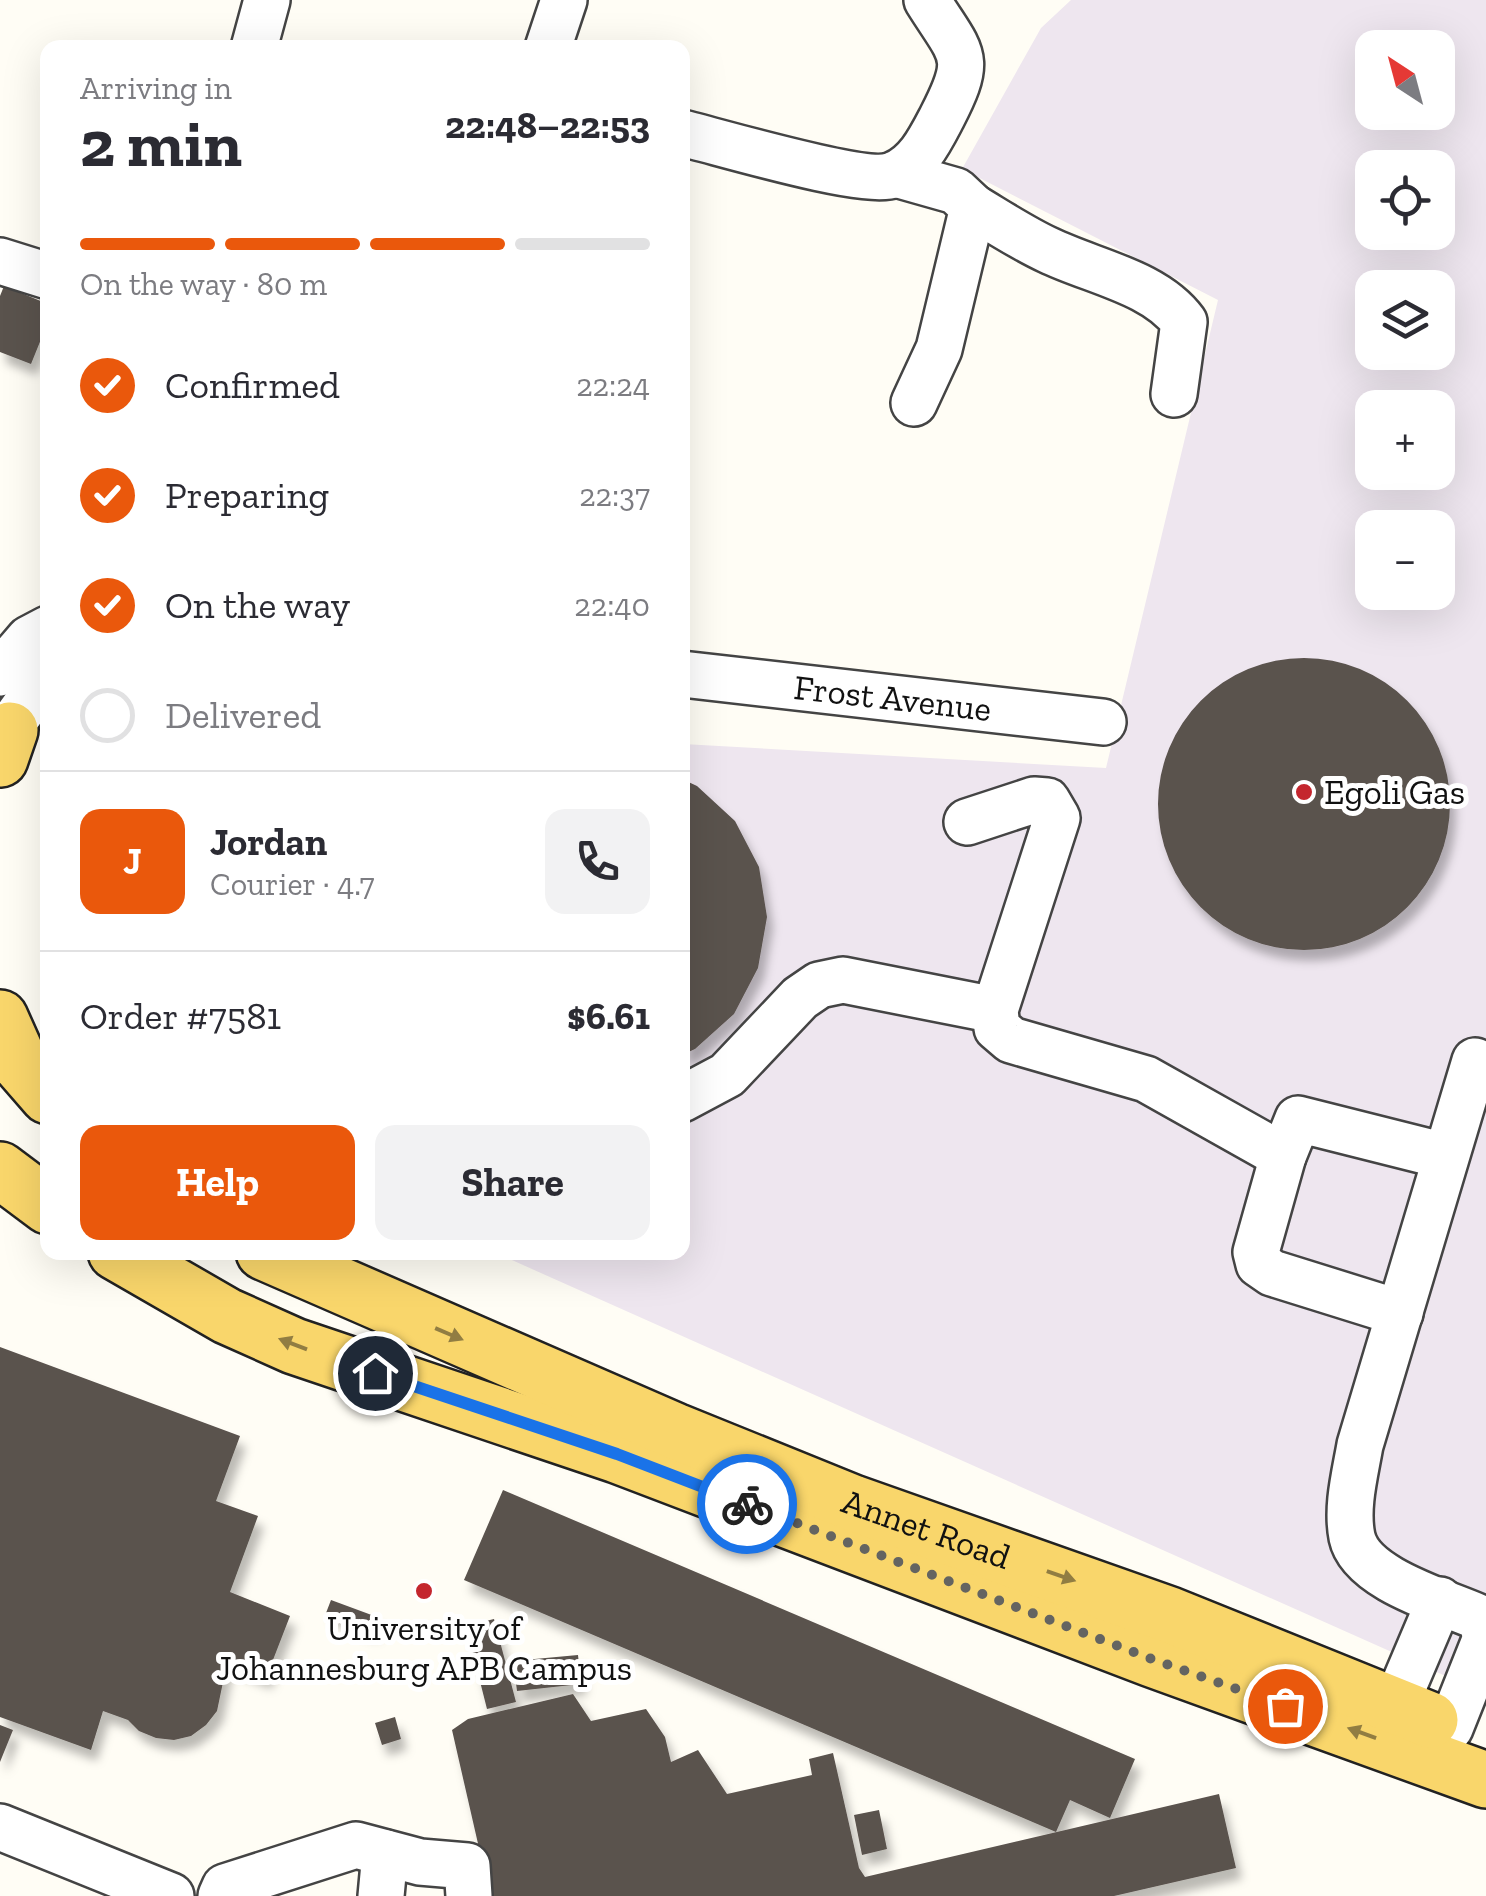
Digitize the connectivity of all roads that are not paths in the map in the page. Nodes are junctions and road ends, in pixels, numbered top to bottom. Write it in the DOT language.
graph roads {
  1 [pos="268,0"];
  2 [pos="564,0"];
  3 [pos="927,0"];
  4 [pos="256,40"];
  5 [pos="551,40"];
  6 [pos="690,134"];
  7 [pos="896,174"];
  8 [pos="973,208"];
  9 [pos="0,261"];
  10 [pos="40,274"];
  11 [pos="1174,394"];
  12 [pos="914,403"];
  13 [pos="34,643"];
  14 [pos="0,674"];
  15 [pos="690,675"];
  16 [pos="1103,722"];
  17 [pos="3,744"];
  18 [pos="967,822"];
  19 [pos="995,1010"];
  20 [pos="0,1018"];
  21 [pos="1475,1061"];
  22 [pos="0,1078"];
  23 [pos="40,1087"];
  24 [pos="690,1094"];
  25 [pos="40,1110"];
  26 [pos="1283,1156"];
  27 [pos="1445,1156"];
  28 [pos="0,1170"];
  29 [pos="40,1200"];
  30 [pos="130,1260"];
  31 [pos="282,1260"];
  32 [pos="1400,1314"];
  33 [pos="1440,1600"];
  34 [pos="1161,1637"];
  35 [pos="1435,1730"];
  36 [pos="1486,1780"];
  37 [pos="0,1827"];
  38 [pos="383,1874"];
  39 [pos="294,1882"];
  40 [pos="170,1896"];
  41 [pos="221,1896"];
  42 [pos="469,1896"];
  1 -- 4 [label="street"];
  2 -- 5 [label="street"];
  3 -- 7 [label="street"];
  6 -- 7 [label="street"];
  7 -- 8 [label="street"];
  8 -- 11 [label="street"];
  8 -- 12 [label="street"];
  9 -- 10 [label="street"];
  13 -- 14 [label="street"];
  13 -- 17 [label="street"];
  15 -- 16 [label="street, Frost Avenue"];
  18 -- 19 [label="street"];
  19 -- 24 [label="street"];
  19 -- 26 [label="street"];
  20 -- 23 [label="main road"];
  21 -- 27 [label="street"];
  22 -- 25 [label="main road"];
  26 -- 27 [label="street"];
  26 -- 32 [label="street"];
  27 -- 32 [label="street"];
  28 -- 29 [label="main road"];
  34 -- 30 [label="main road, Annet Road, one-way"];
  31 -- 34 [label="main road, Annet Road, one-way"];
  32 -- 33 [label="street"];
  33 -- 35 [label="street"];
  33 -- 35 [label="street"];
  34 -- 35 [label="main road, Annet Road"];
  35 -- 36 [label="main road, Annet Road"];
  37 -- 40 [label="street"];
  38 -- 39 [label="street"];
  38 -- 42 [label="street"];
  39 -- 41 [label="street"];
}
